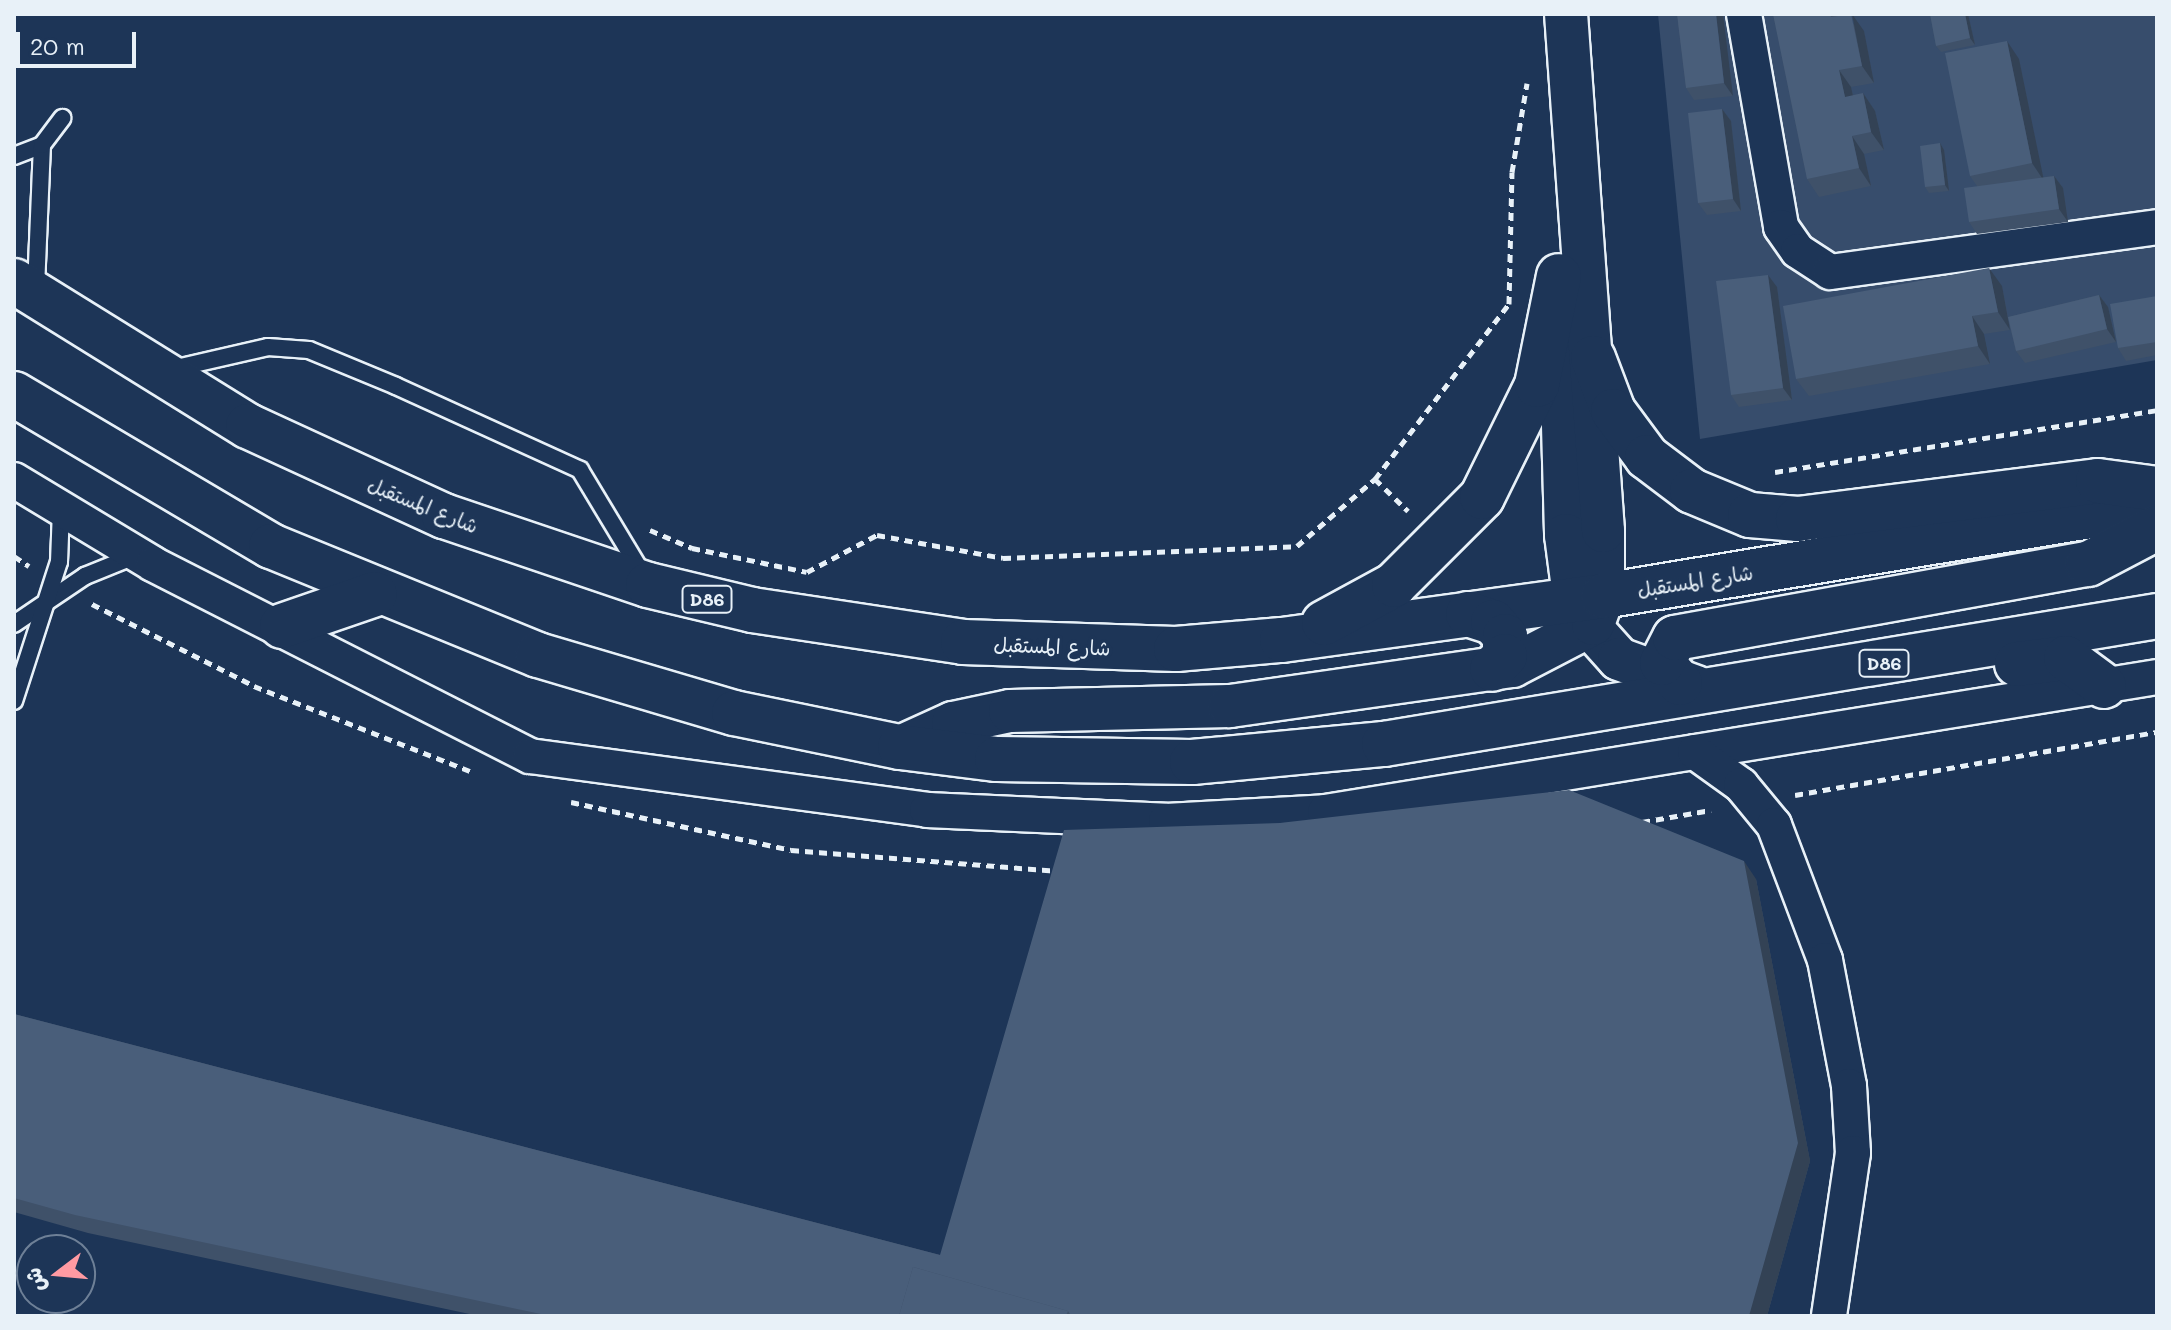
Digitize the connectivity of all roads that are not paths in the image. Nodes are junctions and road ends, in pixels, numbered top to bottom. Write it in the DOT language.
graph roads {
  1 [pos="1566,14"];
  2 [pos="1744,14"];
  3 [pos="62,118"];
  4 [pos="42,145"];
  5 [pos="14,156"];
  6 [pos="1571,161"];
  7 [pos="2157,227"];
  8 [pos="1559,276"];
  9 [pos="26,290"];
  10 [pos="1593,358"];
  11 [pos="154,374"];
  12 [pos="14,394"];
  13 [pos="14,480"];
  14 [pos="2157,489"];
  15 [pos="2157,505"];
  16 [pos="61,510"];
  17 [pos="2157,528"];
  18 [pos="137,555"];
  19 [pos="648,585"];
  20 [pos="375,594"];
  21 [pos="1588,609"];
  22 [pos="38,610"];
  23 [pos="1468,614"];
  24 [pos="2157,616"];
  25 [pos="14,624"];
  26 [pos="282,626"];
  27 [pos="1282,640"];
  28 [pos="1930,655"];
  29 [pos="1492,669"];
  30 [pos="2157,677"];
  31 [pos="2104,686"];
  32 [pos="1699,687"];
  33 [pos="14,701"];
  34 [pos="900,747"];
  35 [pos="1695,752"];
  36 [pos="1829,1316"];
  1 -- 6 [label="street"];
  2 -- 7 [label="street"];
  3 -- 4 [label="lane"];
  4 -- 5 [label="lane"];
  4 -- 9 [label="lane"];
  6 -- 8 [label="street"];
  6 -- 10 [label="street"];
  8 -- 21 [label="street"];
  8 -- 27 [label="main road"];
  9 -- 11 [label="main road, شارع المستقبل / D86"];
  10 -- 14 [label="main road"];
  10 -- 21 [label="street"];
  11 -- 19 [label="main road, شارع المستقبل / D86"];
  11 -- 19 [label="lane"];
  12 -- 20 [label="main road, D86"];
  13 -- 16 [label="street"];
  15 -- 21 [label="main road, شارع المستقبل / D86"];
  16 -- 18 [label="street"];
  16 -- 22 [label="lane"];
  17 -- 32 [label="main road"];
  18 -- 22 [label="lane"];
  18 -- 26 [label="street"];
  19 -- 27 [label="main road, شارع المستقبل / D86"];
  20 -- 26 [label="main road"];
  20 -- 34 [label="main road, D86"];
  21 -- 23 [label="main road, شارع المستقبل / D86"];
  21 -- 29 [label="street"];
  21 -- 32 [label="street"];
  22 -- 25 [label="lane"];
  22 -- 33 [label="lane"];
  23 -- 27 [label="main road, شارع المستقبل / D86"];
  23 -- 29 [label="main road"];
  24 -- 28 [label="main road, D86"];
  26 -- 35 [label="street"];
  28 -- 31 [label="main road"];
  28 -- 32 [label="main road, D86"];
  29 -- 34 [label="street"];
  30 -- 31 [label="street"];
  31 -- 35 [label="street"];
  32 -- 34 [label="main road, D86"];
  35 -- 36 [label="street"];
}
